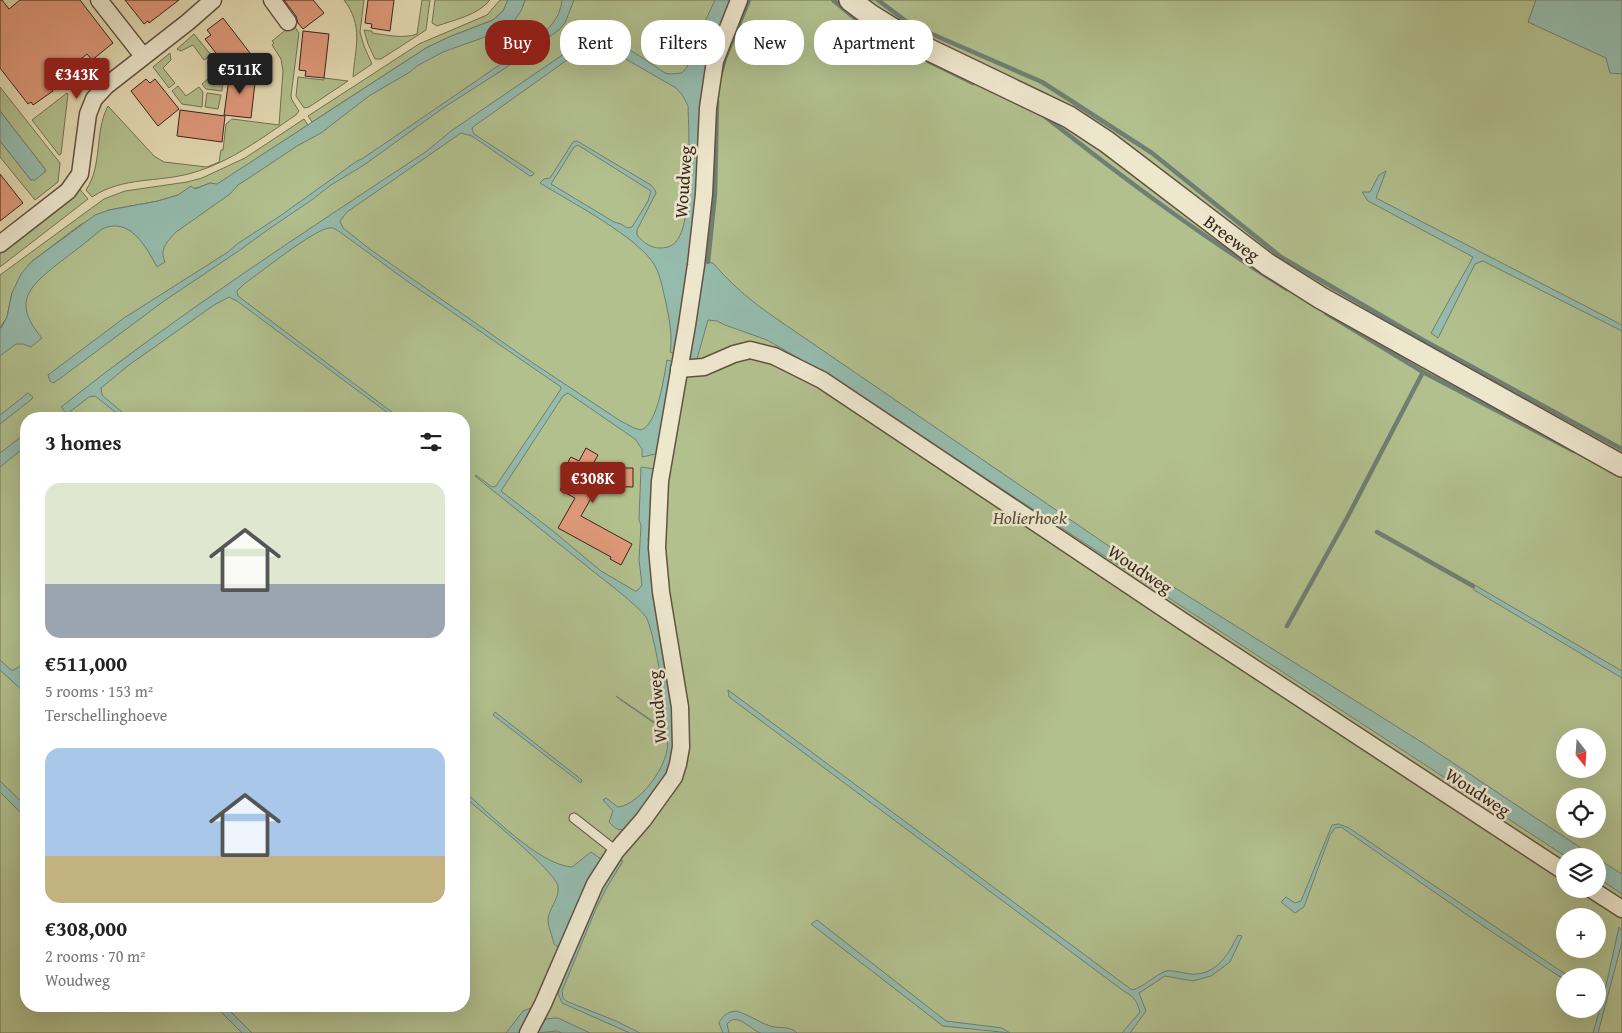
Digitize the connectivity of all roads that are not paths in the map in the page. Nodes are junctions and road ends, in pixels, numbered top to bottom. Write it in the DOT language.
graph roads {
  1 [pos="99,0"];
  2 [pos="213,0"];
  3 [pos="272,0"];
  4 [pos="739,0"];
  5 [pos="850,0"];
  6 [pos="288,22"];
  7 [pos="143,56"];
  8 [pos="0,244"];
  9 [pos="679,370"];
  10 [pos="1622,466"];
  11 [pos="574,818"];
  12 [pos="616,851"];
  13 [pos="1556,866"];
  14 [pos="1606,898"];
  15 [pos="1622,908"];
  16 [pos="528,1033"];
  1 -- 7 [label="street"];
  2 -- 7 [label="street"];
  3 -- 6 [label="street"];
  4 -- 9 [label="street, Woudweg"];
  5 -- 10 [label="street, Breeweg"];
  7 -- 8 [label="street"];
  9 -- 12 [label="street, Woudweg"];
  9 -- 13 [label="street, Woudweg"];
  11 -- 12 [label="lane"];
  12 -- 16 [label="street, Woudweg"];
  14 -- 15 [label="street"];
}
